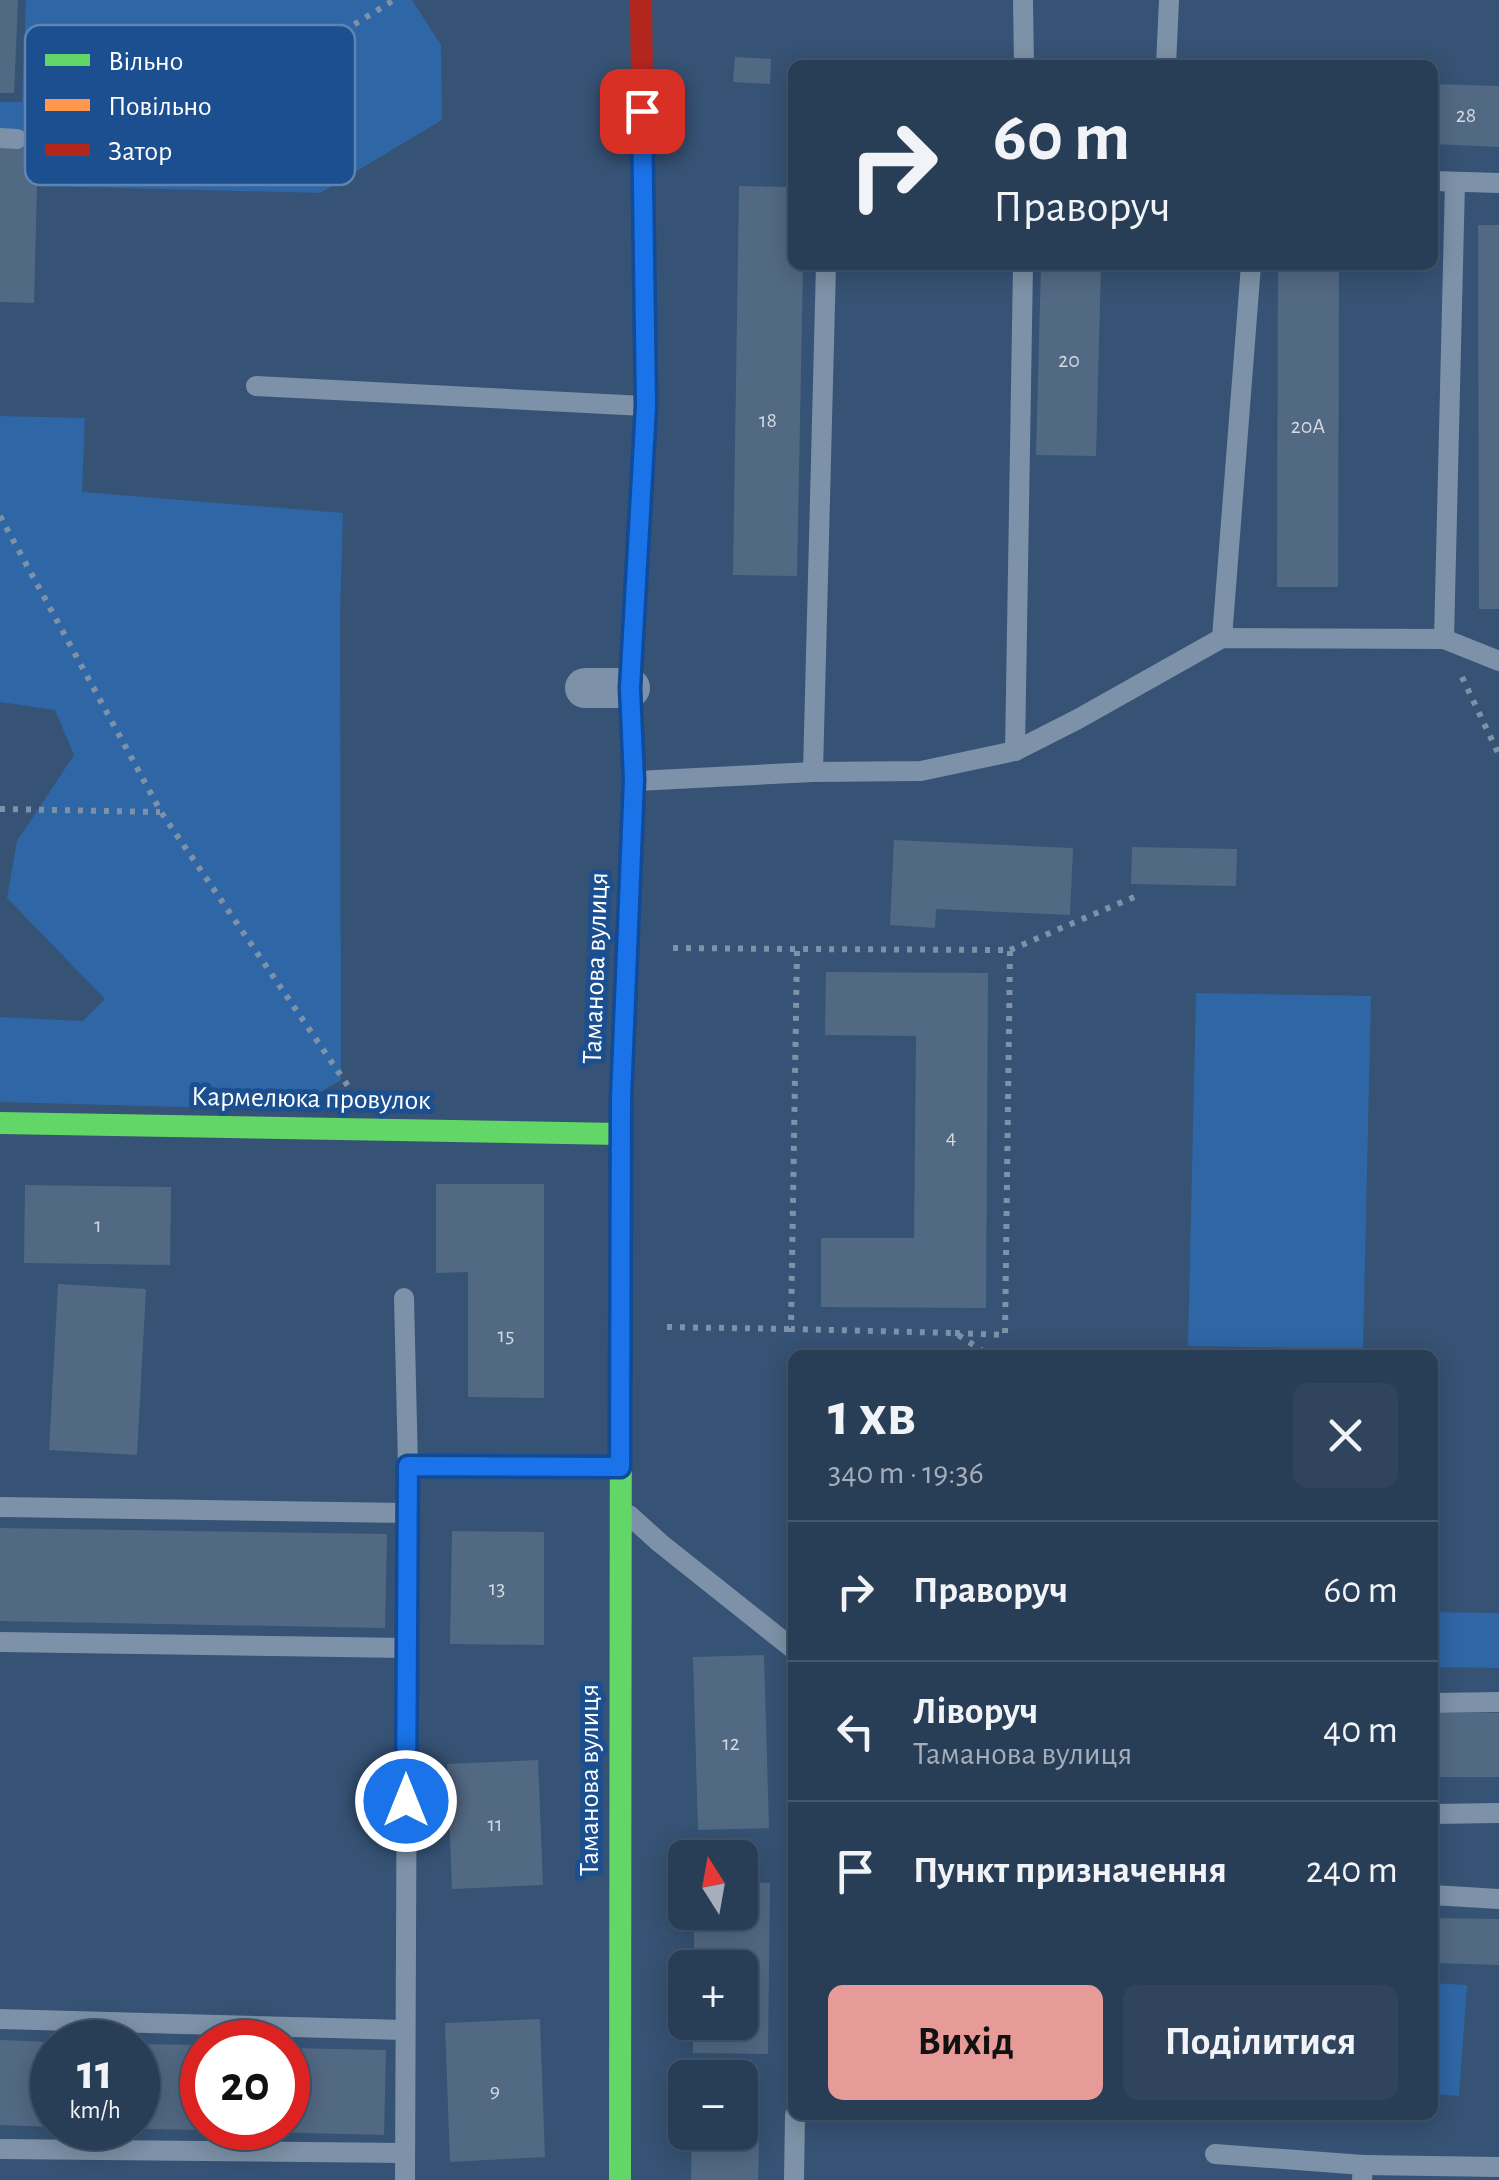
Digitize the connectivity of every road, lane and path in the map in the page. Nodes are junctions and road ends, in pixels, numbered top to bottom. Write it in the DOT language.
graph roads {
  1 [pos="394,0"];
  2 [pos="641,0"];
  3 [pos="1023,0"];
  4 [pos="1169,0"];
  5 [pos="353,25"];
  6 [pos="1024,60"];
  7 [pos="1166,60"];
  8 [pos="20,164"];
  9 [pos="25,164"];
  10 [pos="1438,181"];
  11 [pos="1455,182"];
  12 [pos="1499,184"];
  13 [pos="826,270"];
  14 [pos="1024,270"];
  15 [pos="1252,270"];
  16 [pos="256,386"];
  17 [pos="646,406"];
  18 [pos="0,516"];
  19 [pos="1222,638"];
  20 [pos="1444,639"];
  21 [pos="1499,661"];
  22 [pos="585,688"];
  23 [pos="630,688"];
  24 [pos="1015,750"];
  25 [pos="1499,755"];
  26 [pos="813,772"];
  27 [pos="634,780"];
  28 [pos="0,810"];
  29 [pos="161,812"];
  30 [pos="1140,894"];
  31 [pos="663,948"];
  32 [pos="797,949"];
  33 [pos="1010,950"];
  34 [pos="352,1092"];
  35 [pos="0,1123"];
  36 [pos="620,1134"];
  37 [pos="404,1298"];
  38 [pos="660,1327"];
  39 [pos="791,1329"];
  40 [pos="956,1333"];
  41 [pos="982,1350"];
  42 [pos="408,1466"];
  43 [pos="620,1467"];
  44 [pos="620,1507"];
  45 [pos="0,1508"];
  46 [pos="407,1513"];
  47 [pos="0,1642"];
  48 [pos="788,1645"];
  49 [pos="407,1648"];
  50 [pos="1499,1702"];
  51 [pos="1438,1703"];
  52 [pos="1438,1814"];
  53 [pos="1499,1814"];
  54 [pos="1438,1896"];
  55 [pos="1499,1899"];
  56 [pos="0,2020"];
  57 [pos="405,2030"];
  58 [pos="796,2120"];
  59 [pos="0,2148"];
  60 [pos="405,2154"];
  61 [pos="1215,2154"];
  62 [pos="1499,2167"];
  63 [pos="1363,2173"];
  64 [pos="405,2180"];
  65 [pos="620,2180"];
  66 [pos="794,2180"];
  1 -- 5 [label="path"];
  2 -- 17 [label="street, Таманова вулиця"];
  3 -- 6 [label="lane"];
  4 -- 7 [label="lane"];
  8 -- 9 [label="path"];
  10 -- 11 [label="lane"];
  11 -- 12 [label="lane"];
  11 -- 20 [label="lane"];
  13 -- 26 [label="lane"];
  14 -- 24 [label="lane"];
  15 -- 19 [label="lane"];
  16 -- 17 [label="lane"];
  17 -- 23 [label="street, Таманова вулиця"];
  18 -- 29 [label="path"];
  19 -- 20 [label="lane"];
  19 -- 24 [label="lane"];
  20 -- 21 [label="lane"];
  20 -- 25 [label="path"];
  22 -- 23 [label="street"];
  23 -- 27 [label="street, Таманова вулиця"];
  24 -- 26 [label="lane"];
  26 -- 27 [label="lane"];
  27 -- 36 [label="street, Таманова вулиця"];
  28 -- 29 [label="path"];
  29 -- 34 [label="path"];
  30 -- 33 [label="path"];
  31 -- 32 [label="path"];
  32 -- 33 [label="path"];
  32 -- 39 [label="path"];
  33 -- 40 [label="path"];
  35 -- 36 [label="street, Кармелюка провулок"];
  36 -- 43 [label="street, Таманова вулиця"];
  37 -- 42 [label="lane"];
  38 -- 39 [label="path"];
  39 -- 40 [label="path"];
  40 -- 41 [label="path"];
  42 -- 43 [label="lane"];
  42 -- 46 [label="lane"];
  43 -- 44 [label="street, Таманова вулиця"];
  44 -- 48 [label="lane"];
  44 -- 65 [label="street, Таманова вулиця"];
  45 -- 46 [label="lane"];
  46 -- 49 [label="lane"];
  47 -- 49 [label="lane"];
  49 -- 57 [label="lane"];
  50 -- 51 [label="lane"];
  52 -- 53 [label="lane"];
  54 -- 55 [label="lane"];
  56 -- 57 [label="lane"];
  57 -- 60 [label="lane"];
  58 -- 66 [label="lane"];
  59 -- 60 [label="lane"];
  60 -- 64 [label="lane"];
  61 -- 63 [label="lane"];
  62 -- 63 [label="lane"];
}
